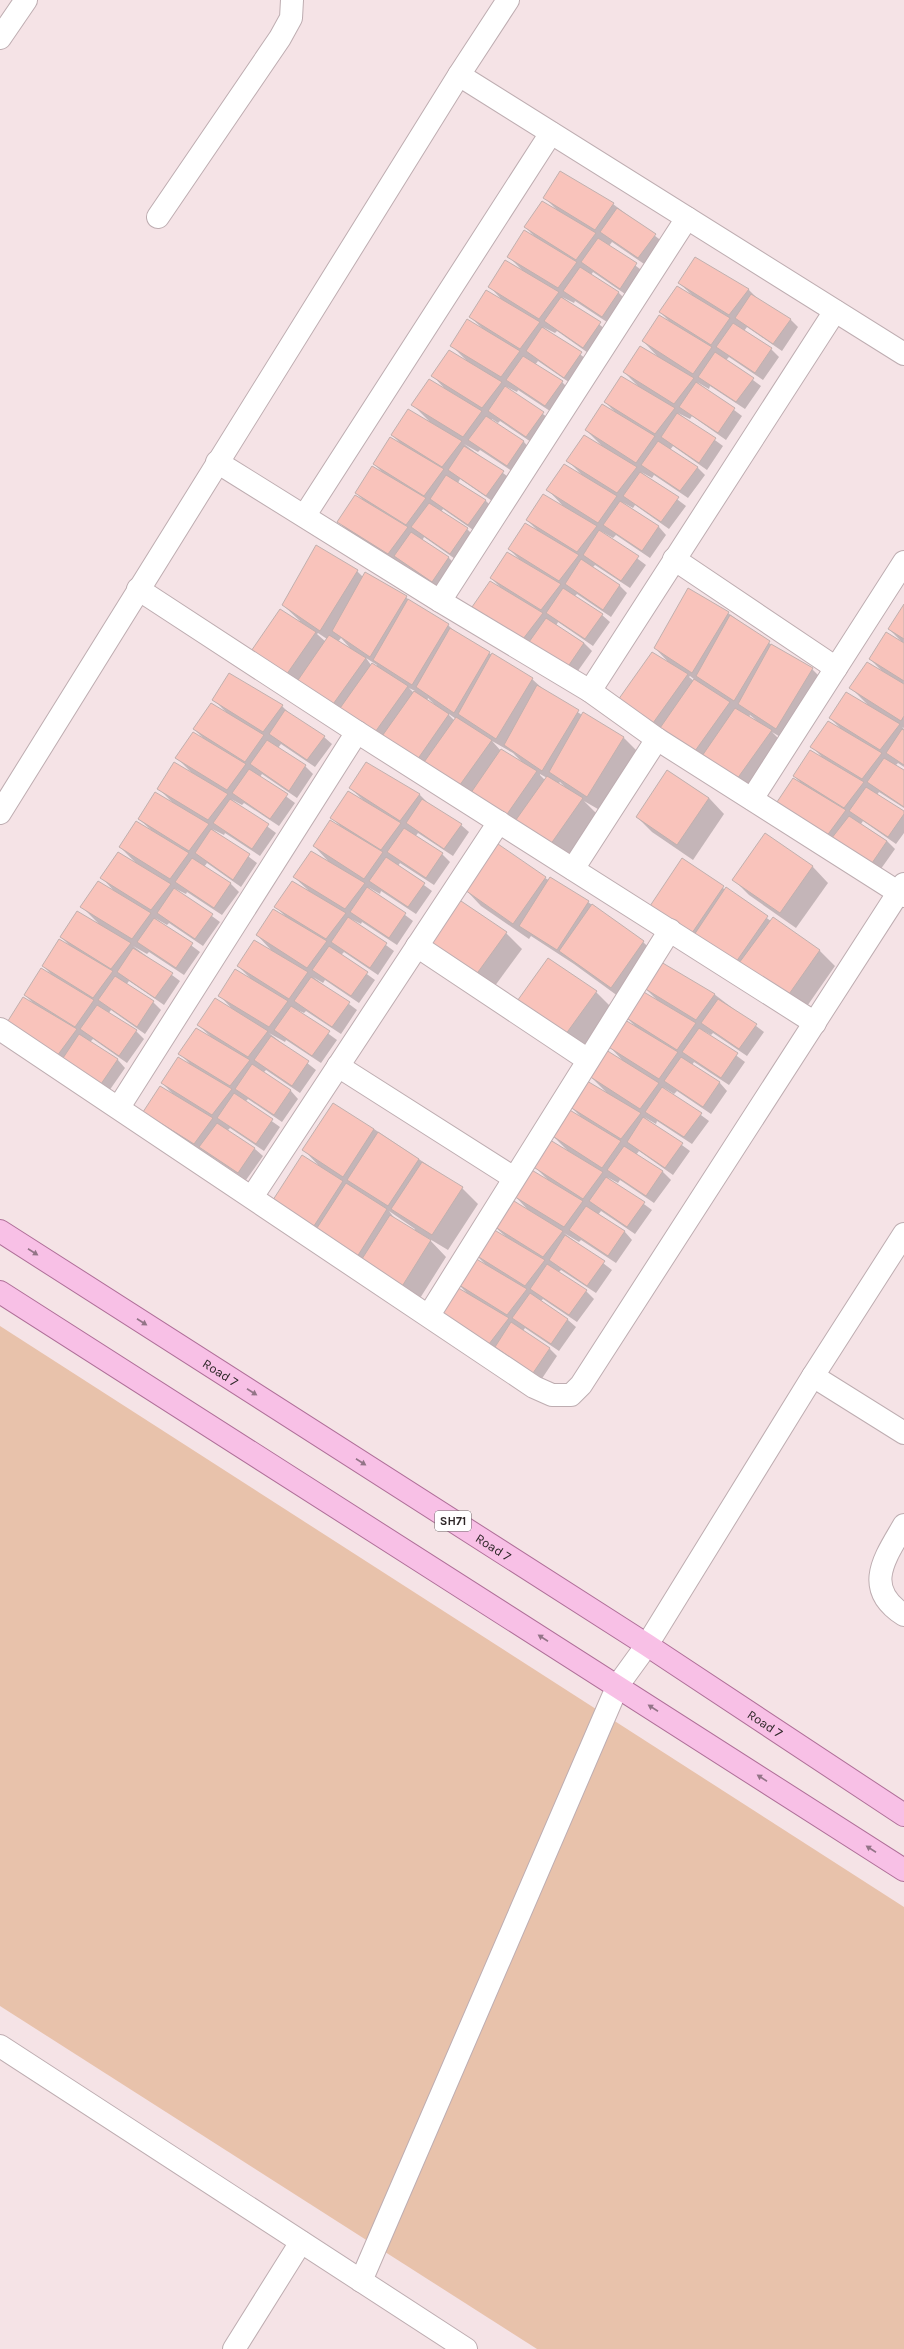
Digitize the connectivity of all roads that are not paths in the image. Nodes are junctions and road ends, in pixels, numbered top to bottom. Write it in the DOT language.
graph roads {
  1 [pos="26,0"];
  2 [pos="292,0"];
  3 [pos="508,0"];
  4 [pos="0,38"];
  5 [pos="459,75"];
  6 [pos="551,133"];
  7 [pos="158,217"];
  8 [pos="687,218"];
  9 [pos="835,311"];
  10 [pos="904,354"];
  11 [pos="217,462"];
  12 [pos="305,515"];
  13 [pos="674,559"];
  14 [pos="904,562"];
  15 [pos="138,590"];
  16 [pos="440,601"];
  17 [pos="836,668"];
  18 [pos="590,691"];
  19 [pos="357,732"];
  20 [pos="657,739"];
  21 [pos="752,799"];
  22 [pos="0,814"];
  23 [pos="499,822"];
  24 [pos="573,869"];
  25 [pos="902,891"];
  26 [pos="670,930"];
  27 [pos="417,946"];
  28 [pos="815,1023"];
  29 [pos="0,1028"];
  30 [pos="588,1060"];
  31 [pos="338,1066"];
  32 [pos="119,1107"];
  33 [pos="514,1178"];
  34 [pos="252,1197"];
  35 [pos="0,1231"];
  36 [pos="904,1234"];
  37 [pos="0,1292"];
  38 [pos="429,1315"];
  39 [pos="813,1376"];
  40 [pos="904,1433"];
  41 [pos="904,1525"];
  42 [pos="904,1616"];
  43 [pos="647,1645"];
  44 [pos="618,1686"];
  45 [pos="904,1815"];
  46 [pos="904,1870"];
  47 [pos="0,2046"];
  48 [pos="301,2242"];
  49 [pos="361,2281"];
  50 [pos="234,2349"];
  51 [pos="466,2349"];
  1 -- 4 [label="street"];
  2 -- 7 [label="street"];
  3 -- 5 [label="street"];
  5 -- 6 [label="street"];
  5 -- 11 [label="street"];
  6 -- 8 [label="street"];
  6 -- 12 [label="street"];
  8 -- 9 [label="street"];
  8 -- 16 [label="street"];
  9 -- 10 [label="street"];
  9 -- 13 [label="street"];
  11 -- 12 [label="street"];
  11 -- 15 [label="street"];
  12 -- 16 [label="street"];
  13 -- 17 [label="street"];
  13 -- 18 [label="street"];
  14 -- 17 [label="street"];
  15 -- 19 [label="street"];
  15 -- 22 [label="street"];
  16 -- 18 [label="street"];
  17 -- 21 [label="street"];
  18 -- 20 [label="street"];
  19 -- 23 [label="street"];
  19 -- 32 [label="street"];
  20 -- 21 [label="street"];
  20 -- 24 [label="street"];
  21 -- 25 [label="street"];
  23 -- 24 [label="street"];
  23 -- 27 [label="street"];
  24 -- 26 [label="street"];
  25 -- 28 [label="street"];
  26 -- 28 [label="street"];
  26 -- 30 [label="street"];
  27 -- 30 [label="street"];
  27 -- 31 [label="street"];
  28 -- 38 [label="street"];
  29 -- 32 [label="street"];
  30 -- 33 [label="street"];
  31 -- 33 [label="street"];
  31 -- 34 [label="street"];
  32 -- 34 [label="street"];
  33 -- 38 [label="street"];
  34 -- 38 [label="street"];
  35 -- 43 [label="main road, Road 7 / SH71, one-way"];
  36 -- 39 [label="street"];
  44 -- 37 [label="main road, one-way"];
  39 -- 40 [label="street"];
  39 -- 43 [label="street"];
  41 -- 42 [label="street"];
  43 -- 44 [label="street"];
  43 -- 45 [label="main road, Road 7 / SH71"];
  46 -- 44 [label="main road, one-way"];
  44 -- 49 [label="street"];
  47 -- 48 [label="street"];
  48 -- 49 [label="street"];
  48 -- 50 [label="street"];
  49 -- 51 [label="street"];
}
